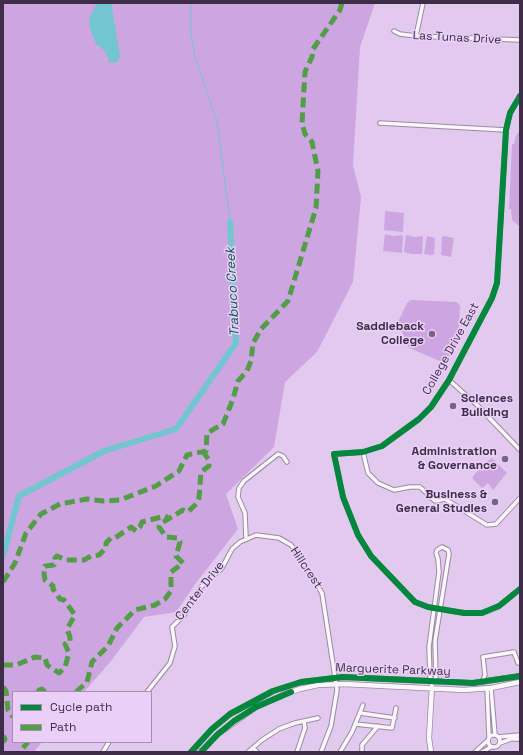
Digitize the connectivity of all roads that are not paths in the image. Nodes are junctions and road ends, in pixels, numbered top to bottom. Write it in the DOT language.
graph roads {
  1 [pos="423,3"];
  2 [pos="394,31"];
  3 [pos="416,36"];
  4 [pos="520,40"];
  5 [pos="520,96"];
  6 [pos="380,123"];
  7 [pos="506,130"];
  8 [pos="449,380"];
  9 [pos="520,450"];
  10 [pos="363,452"];
  11 [pos="287,462"];
  12 [pos="520,498"];
  13 [pos="246,538"];
  14 [pos="447,558"];
  15 [pos="438,559"];
  16 [pos="520,589"];
  17 [pos="434,608"];
  18 [pos="441,609"];
  19 [pos="520,662"];
  20 [pos="520,676"];
  21 [pos="336,678"];
  22 [pos="433,682"];
  23 [pos="520,682"];
  24 [pos="482,683"];
  25 [pos="337,684"];
  26 [pos="432,688"];
  27 [pos="489,688"];
  28 [pos="149,691"];
  29 [pos="364,705"];
  30 [pos="396,708"];
  31 [pos="360,713"];
  32 [pos="318,718"];
  33 [pos="395,718"];
  34 [pos="304,721"];
  35 [pos="355,724"];
  36 [pos="378,726"];
  37 [pos="520,735"];
  38 [pos="497,736"];
  39 [pos="489,737"];
  40 [pos="520,740"];
  41 [pos="487,741"];
  42 [pos="108,743"];
  43 [pos="500,743"];
  44 [pos="491,747"];
  45 [pos="253,748"];
  46 [pos="102,752"];
  47 [pos="191,752"];
  48 [pos="200,752"];
  49 [pos="248,752"];
  50 [pos="257,752"];
  51 [pos="297,752"];
  52 [pos="321,752"];
  53 [pos="340,752"];
  54 [pos="362,752"];
  55 [pos="431,752"];
  56 [pos="475,752"];
  57 [pos="482,752"];
  1 -- 3 [label="street"];
  2 -- 3 [label="street, Las Tunas Drive"];
  3 -- 4 [label="street, Las Tunas Drive"];
  5 -- 7 [label="street, College Drive East"];
  6 -- 7 [label="street"];
  7 -- 8 [label="street, College Drive East"];
  8 -- 9 [label="street"];
  8 -- 10 [label="street, College Drive East"];
  10 -- 12 [label="street"];
  10 -- 17 [label="street, College Drive East"];
  11 -- 13 [label="street"];
  13 -- 21 [label="street, Hillcrest"];
  13 -- 28 [label="street, Center Drive"];
  14 -- 15 [label="street"];
  14 -- 15 [label="street"];
  14 -- 18 [label="street"];
  15 -- 17 [label="street"];
  16 -- 18 [label="street"];
  17 -- 18 [label="street"];
  17 -- 22 [label="street"];
  18 -- 22 [label="street"];
  19 -- 24 [label="street"];
  20 -- 24 [label="main road, Marguerite Parkway"];
  20 -- 27 [label="main road"];
  21 -- 22 [label="main road, Marguerite Parkway"];
  21 -- 25 [label="street, Hillcrest"];
  21 -- 47 [label="main road, Marguerite Parkway"];
  22 -- 24 [label="main road, Marguerite Parkway"];
  22 -- 26 [label="main road"];
  23 -- 27 [label="main road, Marguerite Parkway"];
  25 -- 26 [label="main road, Marguerite Parkway"];
  25 -- 48 [label="main road, Marguerite Parkway"];
  25 -- 52 [label="street, Hillcrest"];
  26 -- 27 [label="main road, Marguerite Parkway"];
  26 -- 55 [label="main road"];
  27 -- 38 [label="street"];
  27 -- 39 [label="street"];
  29 -- 31 [label="street"];
  30 -- 33 [label="street"];
  31 -- 33 [label="street"];
  31 -- 35 [label="street"];
  32 -- 34 [label="street"];
  33 -- 36 [label="street"];
  34 -- 45 [label="street"];
  34 -- 51 [label="street"];
  35 -- 36 [label="street"];
  35 -- 53 [label="street"];
  36 -- 54 [label="street"];
  37 -- 38 [label="street"];
  38 -- 39 [label="street"];
  38 -- 43 [label="street"];
  39 -- 41 [label="street"];
  40 -- 43 [label="street"];
  41 -- 44 [label="street"];
  41 -- 56 [label="street"];
  42 -- 46 [label="street"];
  43 -- 44 [label="street"];
  44 -- 57 [label="street"];
  45 -- 49 [label="street"];
  45 -- 50 [label="street"];
}
